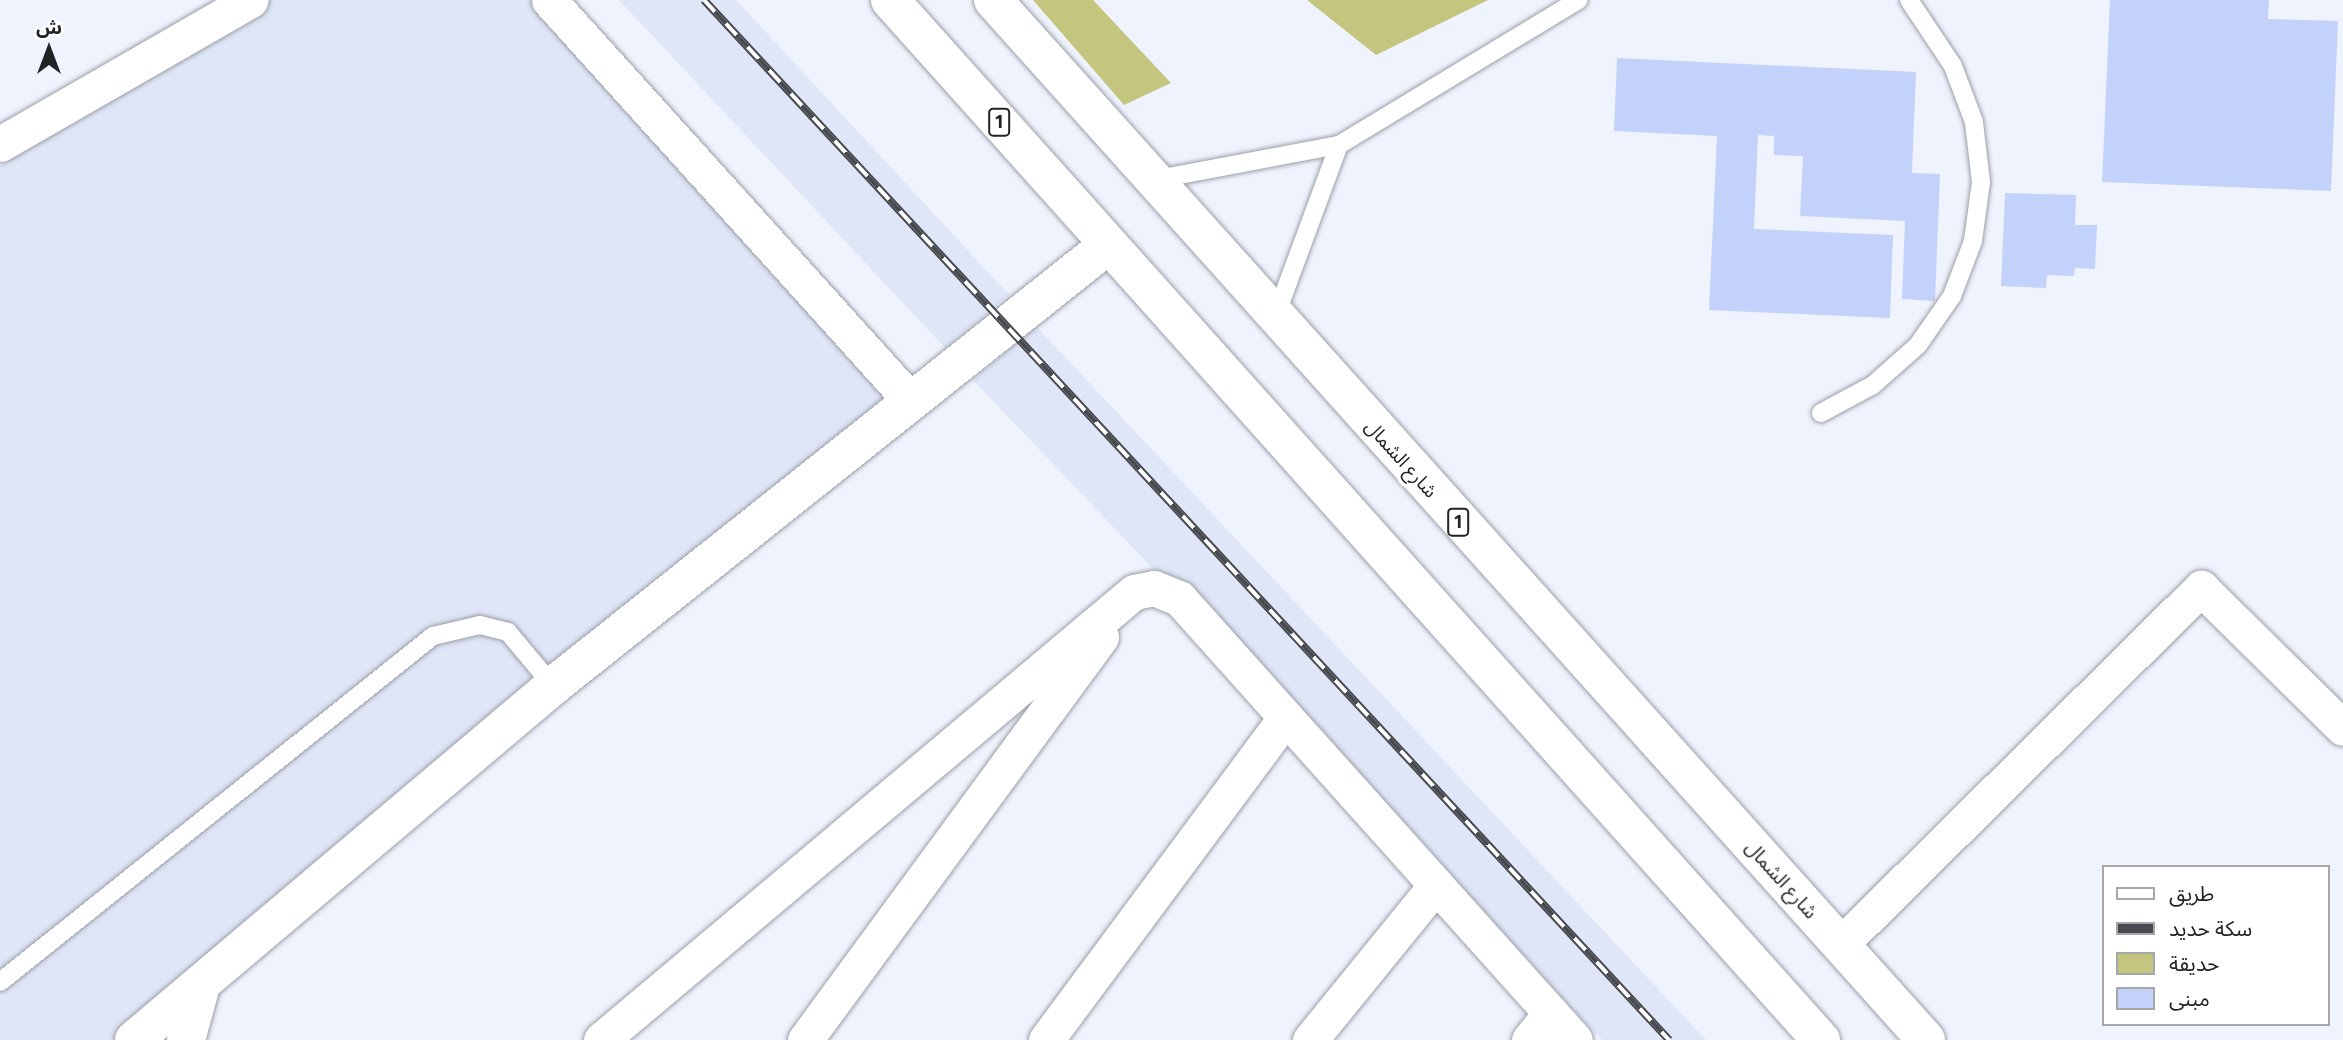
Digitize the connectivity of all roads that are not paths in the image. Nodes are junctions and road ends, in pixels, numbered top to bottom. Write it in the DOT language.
graph roads {
  1 [pos="250,0"];
  2 [pos="549,0"];
  3 [pos="890,0"];
  4 [pos="993,0"];
  5 [pos="1578,0"];
  6 [pos="1909,0"];
  7 [pos="0,144"];
  8 [pos="1339,145"];
  9 [pos="1151,180"];
  10 [pos="1108,245"];
  11 [pos="1275,319"];
  12 [pos="911,401"];
  13 [pos="1821,413"];
  14 [pos="1134,592"];
  15 [pos="553,686"];
  16 [pos="1286,717"];
  17 [pos="2343,728"];
  18 [pos="1436,885"];
  19 [pos="1840,945"];
  20 [pos="0,982"];
  21 [pos="201,985"];
  22 [pos="1550,1013"];
  23 [pos="134,1040"];
  24 [pos="186,1040"];
  25 [pos="601,1040"];
  26 [pos="805,1040"];
  27 [pos="1046,1040"];
  28 [pos="1310,1040"];
  29 [pos="1529,1040"];
  30 [pos="1575,1040"];
  31 [pos="1821,1040"];
  32 [pos="1926,1040"];
  1 -- 7 [label="street"];
  2 -- 12 [label="street"];
  3 -- 10 [label="main road, 1"];
  4 -- 9 [label="main road, شارع الشمال / 1"];
  5 -- 8 [label="lane"];
  6 -- 13 [label="lane"];
  8 -- 9 [label="lane"];
  8 -- 11 [label="lane"];
  9 -- 11 [label="main road, شارع الشمال / 1"];
  10 -- 12 [label="main road"];
  10 -- 31 [label="main road, 1"];
  11 -- 19 [label="main road, شارع الشمال / 1"];
  12 -- 15 [label="main road"];
  14 -- 16 [label="street"];
  14 -- 25 [label="street"];
  14 -- 26 [label="street"];
  15 -- 20 [label="lane"];
  15 -- 21 [label="main road"];
  16 -- 18 [label="street"];
  16 -- 27 [label="street"];
  17 -- 19 [label="street"];
  18 -- 22 [label="street"];
  18 -- 28 [label="street"];
  19 -- 32 [label="main road, شارع الشمال / 1"];
  21 -- 23 [label="main road"];
  21 -- 24 [label="main road"];
  22 -- 29 [label="street"];
  22 -- 30 [label="street"];
}
